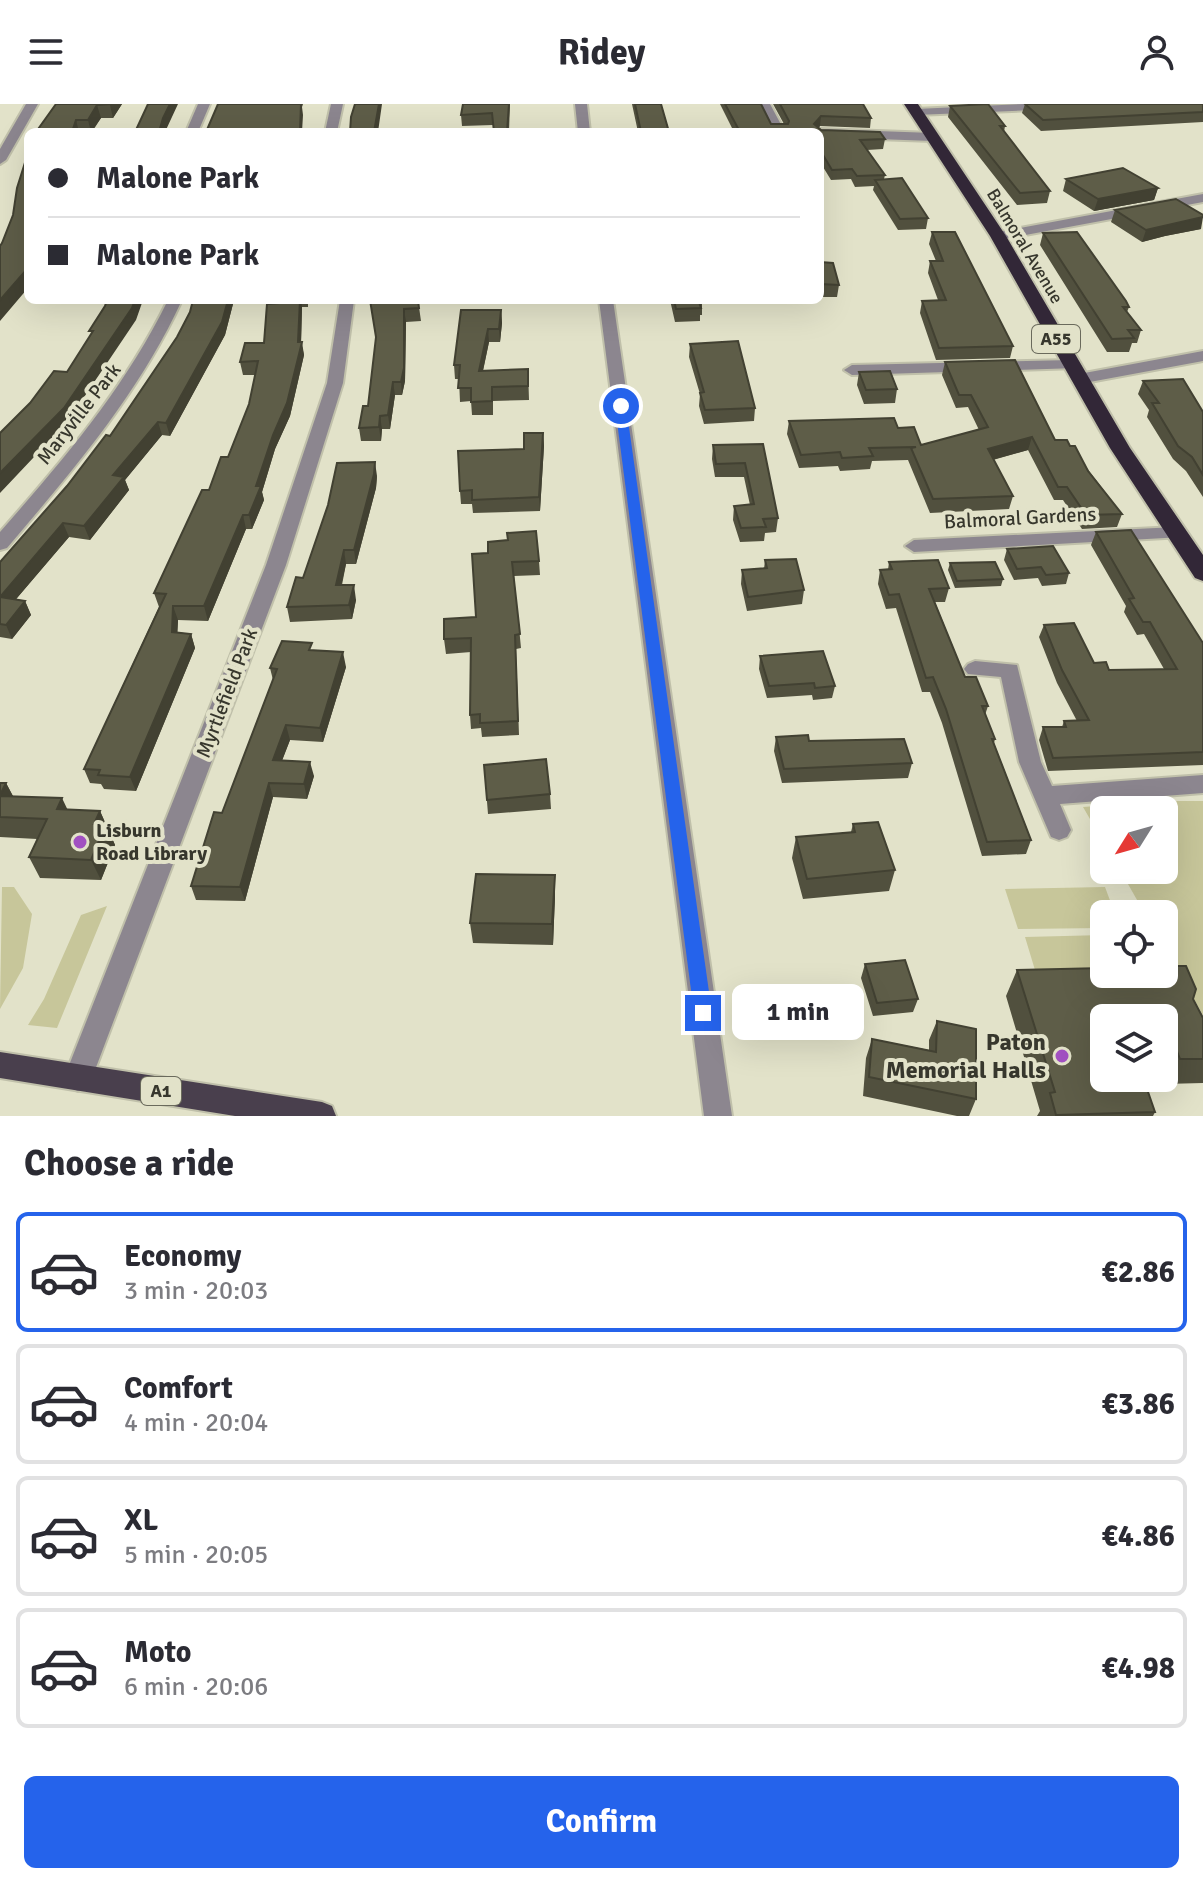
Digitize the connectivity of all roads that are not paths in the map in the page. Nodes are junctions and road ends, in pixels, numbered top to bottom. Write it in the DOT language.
graph roads {
  1 [pos="32,104"];
  2 [pos="204,104"];
  3 [pos="337,104"];
  4 [pos="581,104"];
  5 [pos="764,104"];
  6 [pos="1103,104"];
  7 [pos="914,108"];
  8 [pos="194,128"];
  9 [pos="332,128"];
  10 [pos="584,128"];
  11 [pos="777,128"];
  12 [pos="824,133"];
  13 [pos="933,137"];
  14 [pos="0,160"];
  15 [pos="1203,198"];
  16 [pos="998,236"];
  17 [pos="173,304"];
  18 [pos="346,304"];
  19 [pos="607,304"];
  20 [pos="1203,356"];
  21 [pos="852,370"];
  22 [pos="1075,372"];
  23 [pos="1176,533"];
  24 [pos="0,544"];
  25 [pos="914,546"];
  26 [pos="1203,573"];
  27 [pos="975,669"];
  28 [pos="1203,784"];
  29 [pos="1044,796"];
  30 [pos="1059,830"];
  31 [pos="0,1065"];
  32 [pos="78,1078"];
  33 [pos="322,1116"];
  34 [pos="718,1116"];
  1 -- 14 [label="street"];
  2 -- 8 [label="street"];
  3 -- 9 [label="street"];
  4 -- 10 [label="street"];
  5 -- 11 [label="street"];
  6 -- 7 [label="street"];
  7 -- 13 [label="highway, Balmoral Avenue / A55"];
  12 -- 13 [label="street"];
  13 -- 16 [label="highway, Balmoral Avenue / A55"];
  15 -- 16 [label="street"];
  16 -- 22 [label="highway, Balmoral Avenue / A55"];
  17 -- 24 [label="street, Maryville Park"];
  18 -- 32 [label="street, Myrtlefield Park"];
  19 -- 34 [label="street"];
  20 -- 22 [label="street"];
  21 -- 22 [label="street"];
  22 -- 23 [label="highway, Balmoral Avenue / A55"];
  23 -- 25 [label="street, Balmoral Gardens"];
  23 -- 26 [label="highway, Balmoral Avenue / A55"];
  27 -- 29 [label="street"];
  28 -- 29 [label="street"];
  29 -- 30 [label="street"];
  31 -- 32 [label="main road, A1"];
  32 -- 33 [label="main road, A1"];
}
